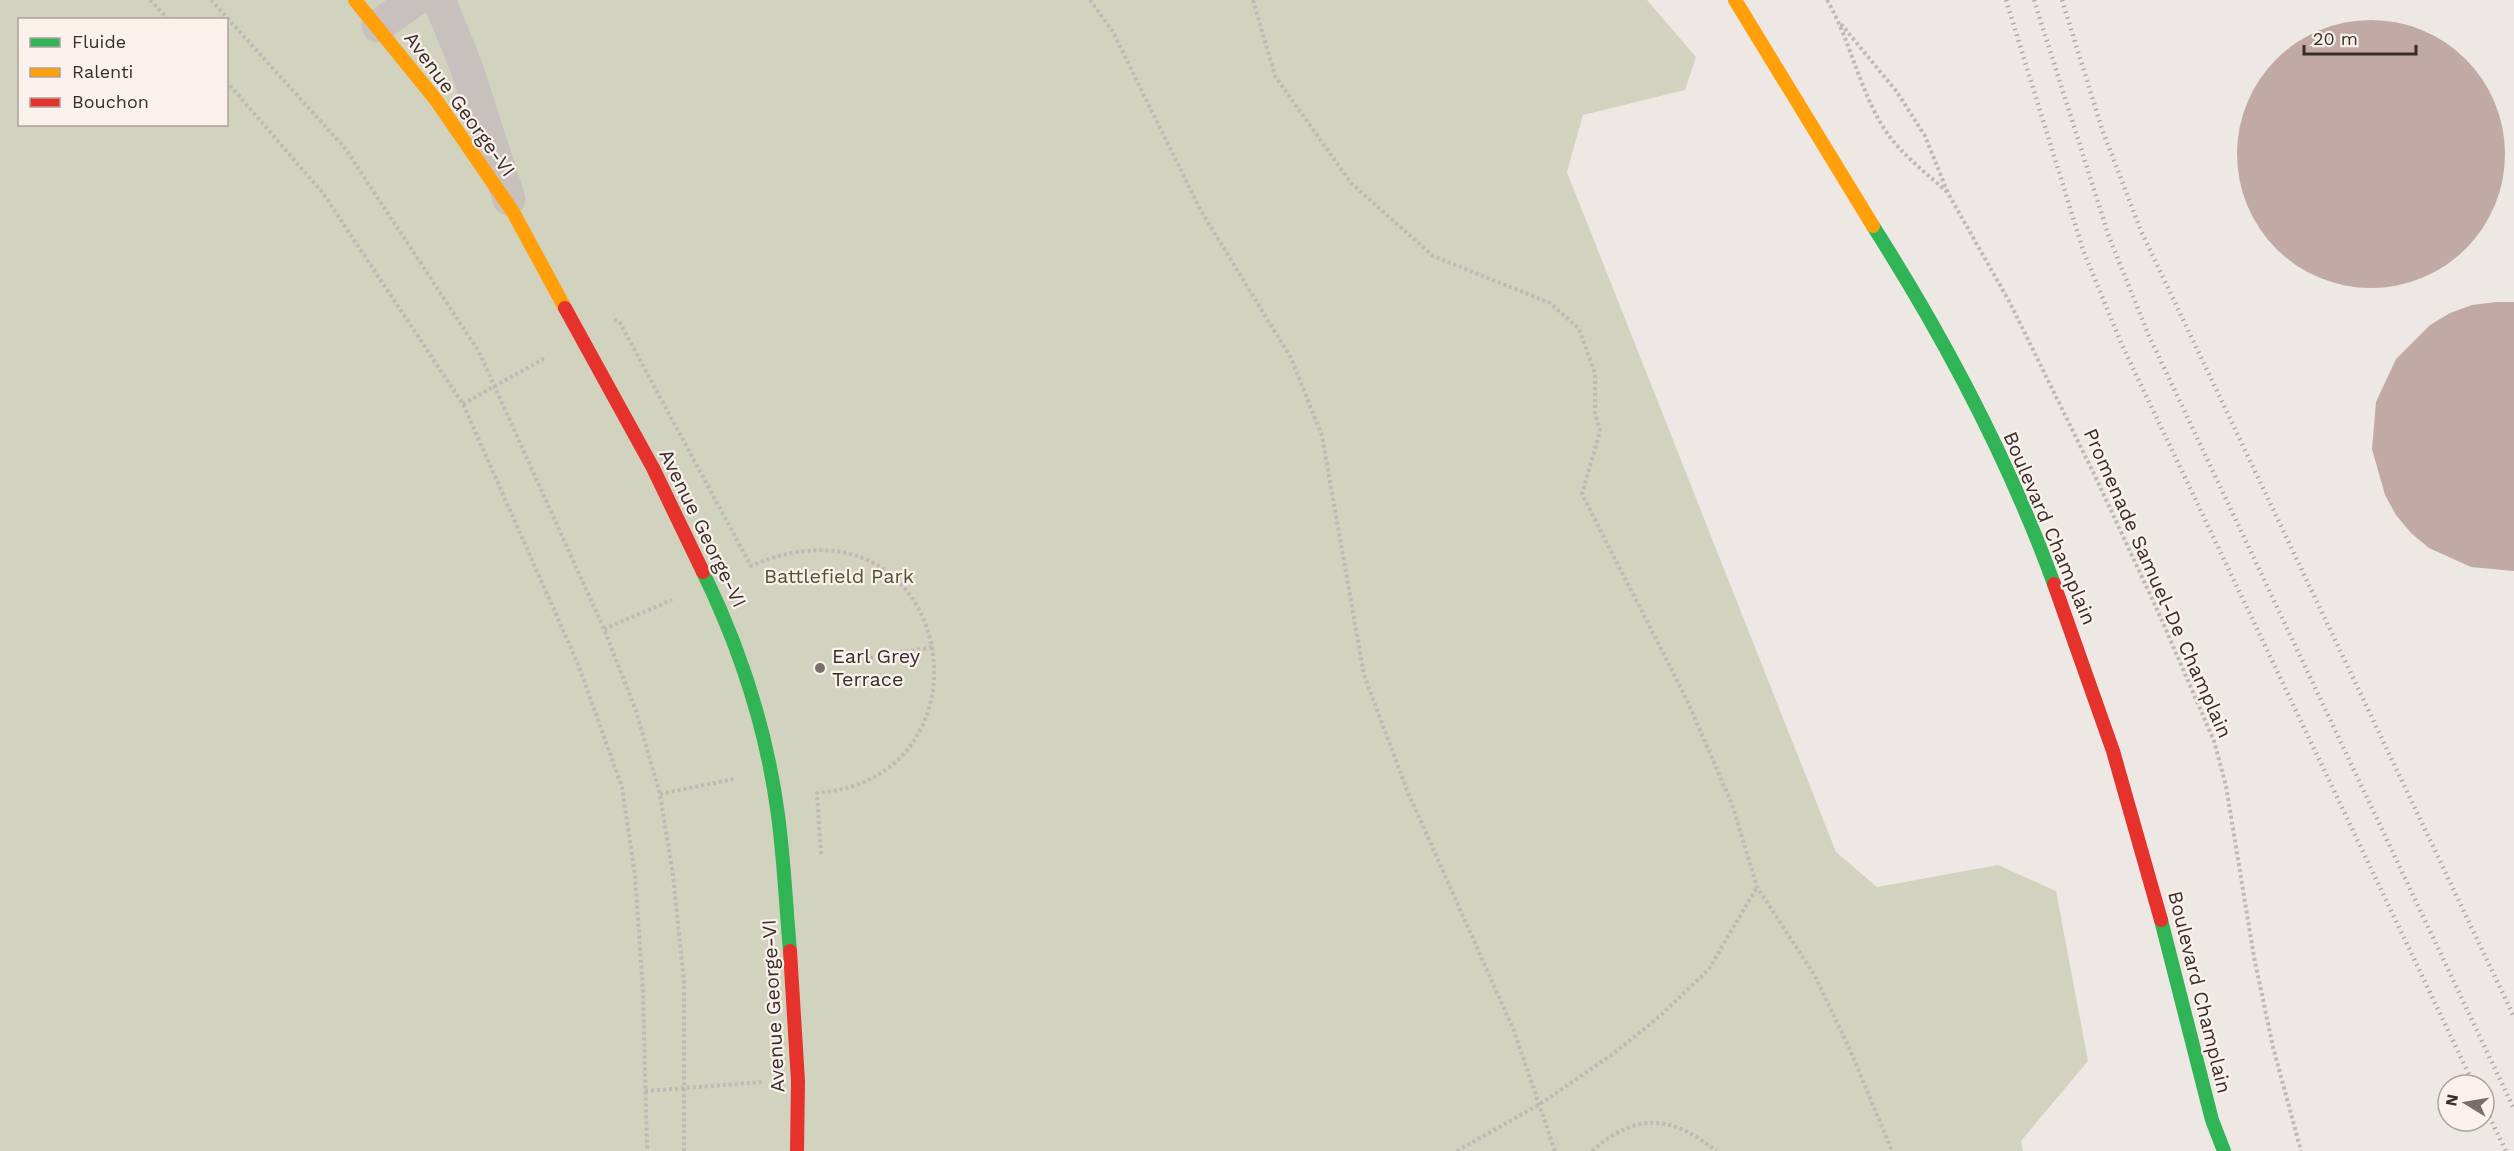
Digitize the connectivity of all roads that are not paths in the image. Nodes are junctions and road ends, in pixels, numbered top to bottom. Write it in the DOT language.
graph roads {
  1 [pos="355,0"];
  2 [pos="415,0"];
  3 [pos="439,0"];
  4 [pos="1735,0"];
  5 [pos="378,26"];
  6 [pos="513,213"];
  7 [pos="2212,1120"];
  8 [pos="797,1151"];
  9 [pos="2216,1151"];
  10 [pos="2224,1151"];
  1 -- 5 [label="main road, Avenue George-VI"];
  2 -- 5 [label="street"];
  3 -- 6 [label="street"];
  4 -- 7 [label="main road, Boulevard Champlain"];
  5 -- 6 [label="main road, Avenue George-VI"];
  6 -- 8 [label="main road, Avenue George-VI"];
  7 -- 9 [label="main road, Boulevard Champlain"];
  7 -- 10 [label="main road, Boulevard Champlain"];
}
